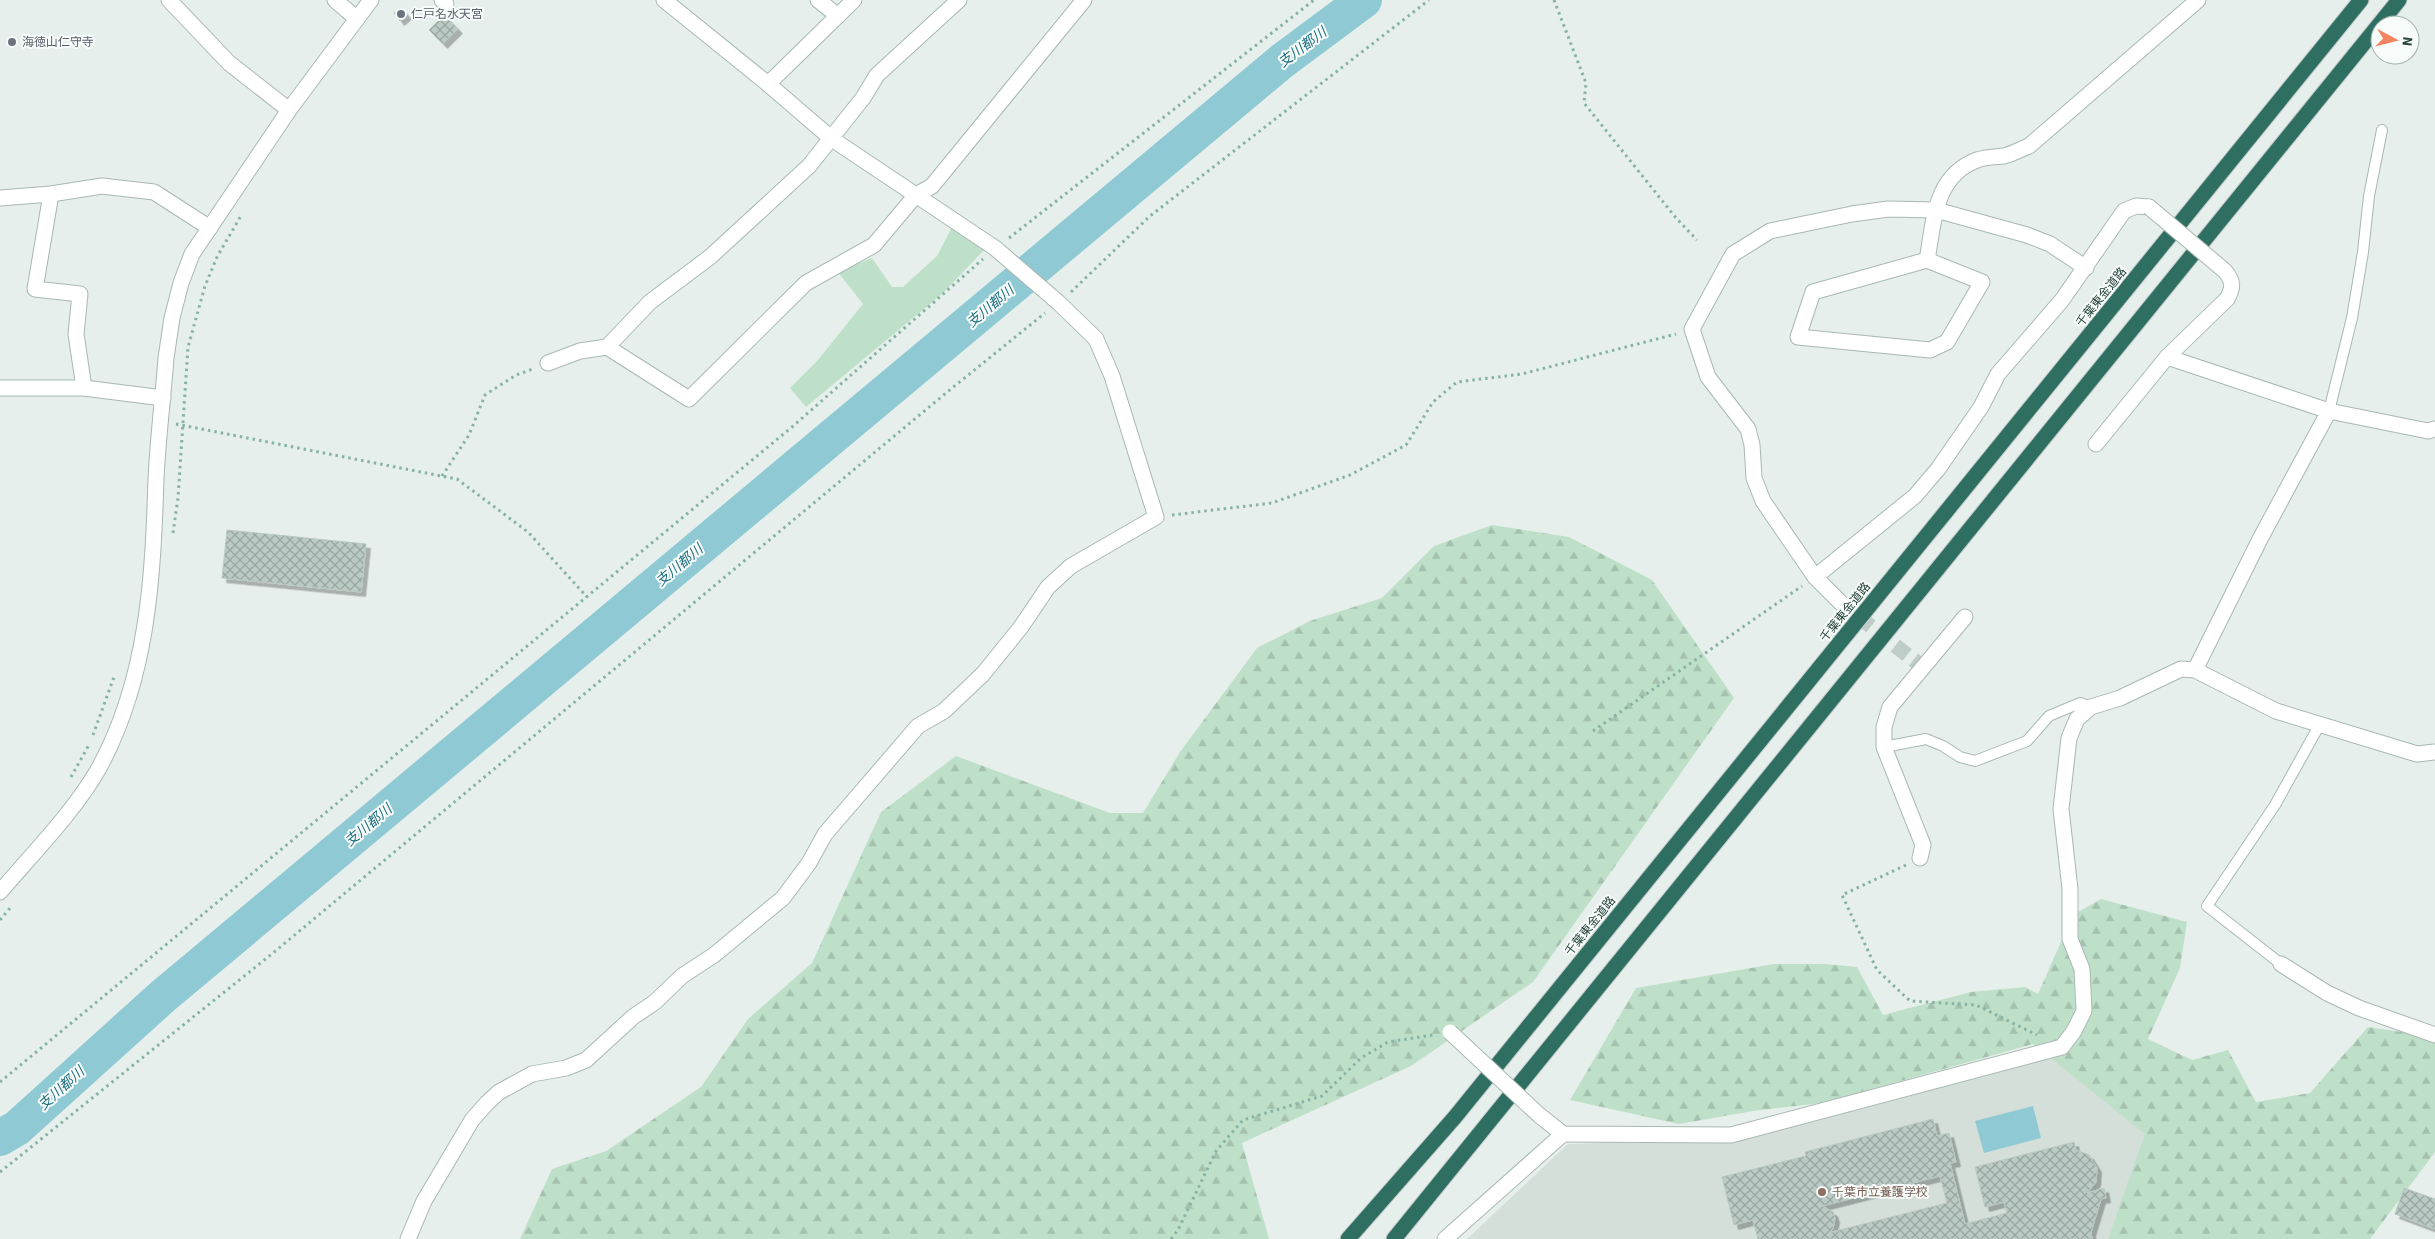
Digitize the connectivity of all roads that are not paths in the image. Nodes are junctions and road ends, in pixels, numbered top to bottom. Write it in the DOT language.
graph roads {
  1 [pos="335,0"];
  2 [pos="371,0"];
  3 [pos="664,0"];
  4 [pos="818,0"];
  5 [pos="854,0"];
  6 [pos="959,0"];
  7 [pos="1083,0"];
  8 [pos="2198,0"];
  9 [pos="2361,0"];
  10 [pos="2399,0"];
  11 [pos="171,1"];
  12 [pos="838,16"];
  13 [pos="357,19"];
  14 [pos="768,84"];
  15 [pos="290,110"];
  16 [pos="2382,130"];
  17 [pos="832,139"];
  18 [pos="51,194"];
  19 [pos="916,195"];
  20 [pos="0,198"];
  21 [pos="1936,210"];
  22 [pos="210,228"];
  23 [pos="1928,260"];
  24 [pos="2086,268"];
  25 [pos="607,347"];
  26 [pos="2167,357"];
  27 [pos="548,363"];
  28 [pos="0,388"];
  29 [pos="84,388"];
  30 [pos="163,398"];
  31 [pos="2329,411"];
  32 [pos="2435,429"];
  33 [pos="2096,444"];
  34 [pos="1815,577"];
  35 [pos="1841,603"];
  36 [pos="1965,618"];
  37 [pos="2195,670"];
  38 [pos="2091,707"];
  39 [pos="2320,724"];
  40 [pos="1884,747"];
  41 [pos="2435,752"];
  42 [pos="1920,858"];
  43 [pos="0,892"];
  44 [pos="2281,964"];
  45 [pos="1450,1032"];
  46 [pos="2435,1035"];
  47 [pos="1563,1134"];
  48 [pos="408,1239"];
  49 [pos="1348,1239"];
  50 [pos="1394,1239"];
  51 [pos="1445,1239"];
  1 -- 13 [label="street"];
  2 -- 13 [label="street"];
  3 -- 14 [label="street"];
  4 -- 12 [label="street"];
  5 -- 12 [label="street"];
  6 -- 17 [label="street"];
  7 -- 19 [label="street"];
  8 -- 21 [label="street"];
  9 -- 49 [label="highway, 千葉東金道路"];
  10 -- 50 [label="highway"];
  11 -- 15 [label="street"];
  12 -- 14 [label="street"];
  13 -- 15 [label="street"];
  14 -- 17 [label="street"];
  15 -- 22 [label="street"];
  16 -- 31 [label="lane"];
  17 -- 19 [label="street"];
  17 -- 25 [label="street"];
  18 -- 20 [label="street"];
  18 -- 22 [label="street"];
  18 -- 29 [label="street"];
  19 -- 25 [label="street"];
  19 -- 48 [label="street"];
  21 -- 23 [label="street"];
  21 -- 24 [label="street"];
  21 -- 34 [label="street"];
  22 -- 30 [label="street"];
  23 -- 23 [label="street"];
  24 -- 26 [label="street, bridge"];
  24 -- 34 [label="street"];
  25 -- 27 [label="street"];
  26 -- 31 [label="street"];
  26 -- 33 [label="street"];
  28 -- 29 [label="street"];
  29 -- 30 [label="street"];
  30 -- 43 [label="street"];
  31 -- 32 [label="street"];
  31 -- 37 [label="street"];
  34 -- 35 [label="street"];
  36 -- 40 [label="street"];
  37 -- 38 [label="street"];
  37 -- 39 [label="street"];
  38 -- 40 [label="lane"];
  38 -- 47 [label="street"];
  39 -- 41 [label="street"];
  39 -- 44 [label="lane"];
  40 -- 42 [label="street"];
  44 -- 46 [label="street"];
  45 -- 47 [label="street, bridge"];
  47 -- 51 [label="street"];
}
